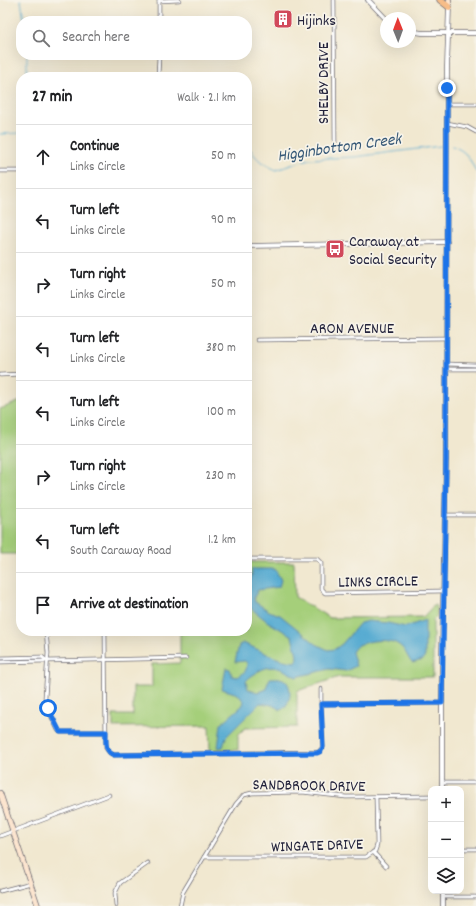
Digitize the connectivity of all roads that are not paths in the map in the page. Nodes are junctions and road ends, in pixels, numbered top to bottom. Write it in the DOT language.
graph roads {
  1 [pos="179,0"];
  2 [pos="334,0"];
  3 [pos="368,0"];
  4 [pos="440,0"];
  5 [pos="449,0"];
  6 [pos="159,1"];
  7 [pos="449,6"];
  8 [pos="380,13"];
  9 [pos="159,16"];
  10 [pos="416,32"];
  11 [pos="448,33"];
  12 [pos="476,33"];
  13 [pos="159,60"];
  14 [pos="158,72"];
  15 [pos="447,104"];
  16 [pos="476,104"];
  17 [pos="447,123"];
  18 [pos="476,132"];
  19 [pos="335,143"];
  20 [pos="16,171"];
  21 [pos="0,172"];
  22 [pos="447,242"];
  23 [pos="252,246"];
  24 [pos="447,338"];
  25 [pos="257,340"];
  26 [pos="476,365"];
  27 [pos="447,367"];
  28 [pos="476,369"];
  29 [pos="16,374"];
  30 [pos="0,375"];
  31 [pos="445,515"];
  32 [pos="476,515"];
  33 [pos="252,560"];
  34 [pos="443,591"];
  35 [pos="46,636"];
  36 [pos="105,636"];
  37 [pos="0,658"];
  38 [pos="186,658"];
  39 [pos="105,659"];
  40 [pos="46,660"];
  41 [pos="0,662"];
  42 [pos="321,689"];
  43 [pos="442,703"];
  44 [pos="321,704"];
  45 [pos="106,732"];
  46 [pos="442,783"];
  47 [pos="476,783"];
  48 [pos="0,793"];
  49 [pos="109,795"];
  50 [pos="428,796"];
  51 [pos="376,797"];
  52 [pos="14,832"];
  53 [pos="0,836"];
  54 [pos="464,849"];
  55 [pos="476,849"];
  56 [pos="373,852"];
  57 [pos="204,857"];
  58 [pos="148,863"];
  59 [pos="386,866"];
  60 [pos="31,883"];
  61 [pos="0,891"];
  62 [pos="443,897"];
  63 [pos="476,897"];
  64 [pos="38,906"];
  65 [pos="116,906"];
  66 [pos="180,906"];
  67 [pos="443,906"];
  1 -- 6 [label="street"];
  2 -- 19 [label="street, SHELBY DRIVE"];
  3 -- 8 [label="street"];
  4 -- 7 [label="highway"];
  5 -- 7 [label="main road"];
  6 -- 9 [label="street"];
  7 -- 11 [label="street"];
  10 -- 11 [label="street"];
  11 -- 12 [label="street"];
  11 -- 15 [label="street"];
  13 -- 14 [label="street"];
  15 -- 16 [label="street"];
  15 -- 17 [label="street"];
  17 -- 18 [label="street"];
  17 -- 22 [label="street"];
  20 -- 21 [label="street"];
  22 -- 23 [label="street"];
  22 -- 24 [label="street"];
  24 -- 25 [label="street, ARON AVENUE"];
  24 -- 27 [label="street"];
  26 -- 27 [label="street"];
  27 -- 28 [label="street"];
  27 -- 31 [label="street"];
  29 -- 30 [label="street"];
  31 -- 32 [label="street"];
  31 -- 34 [label="street"];
  33 -- 34 [label="street, LINKS CIRCLE"];
  34 -- 43 [label="street"];
  35 -- 40 [label="street"];
  36 -- 39 [label="street"];
  37 -- 40 [label="street"];
  38 -- 39 [label="street"];
  39 -- 40 [label="street"];
  39 -- 45 [label="street"];
  40 -- 41 [label="street"];
  40 -- 45 [label="street"];
  42 -- 44 [label="street"];
  43 -- 44 [label="street"];
  43 -- 46 [label="street"];
  44 -- 45 [label="street"];
  46 -- 47 [label="street"];
  48 -- 52 [label="main road"];
  49 -- 52 [label="street"];
  50 -- 51 [label="street, SANDBROOK DRIVE"];
  51 -- 56 [label="street, WINGATE DRIVE"];
  51 -- 57 [label="street, SANDBROOK DRIVE"];
  52 -- 53 [label="street"];
  52 -- 60 [label="main road"];
  54 -- 55 [label="street"];
  56 -- 57 [label="street, WINGATE DRIVE"];
  56 -- 59 [label="street"];
  57 -- 66 [label="street, SANDBROOK DRIVE"];
  58 -- 65 [label="street"];
  60 -- 61 [label="street"];
  60 -- 64 [label="main road"];
  62 -- 63 [label="street"];
  62 -- 67 [label="street"];
}
